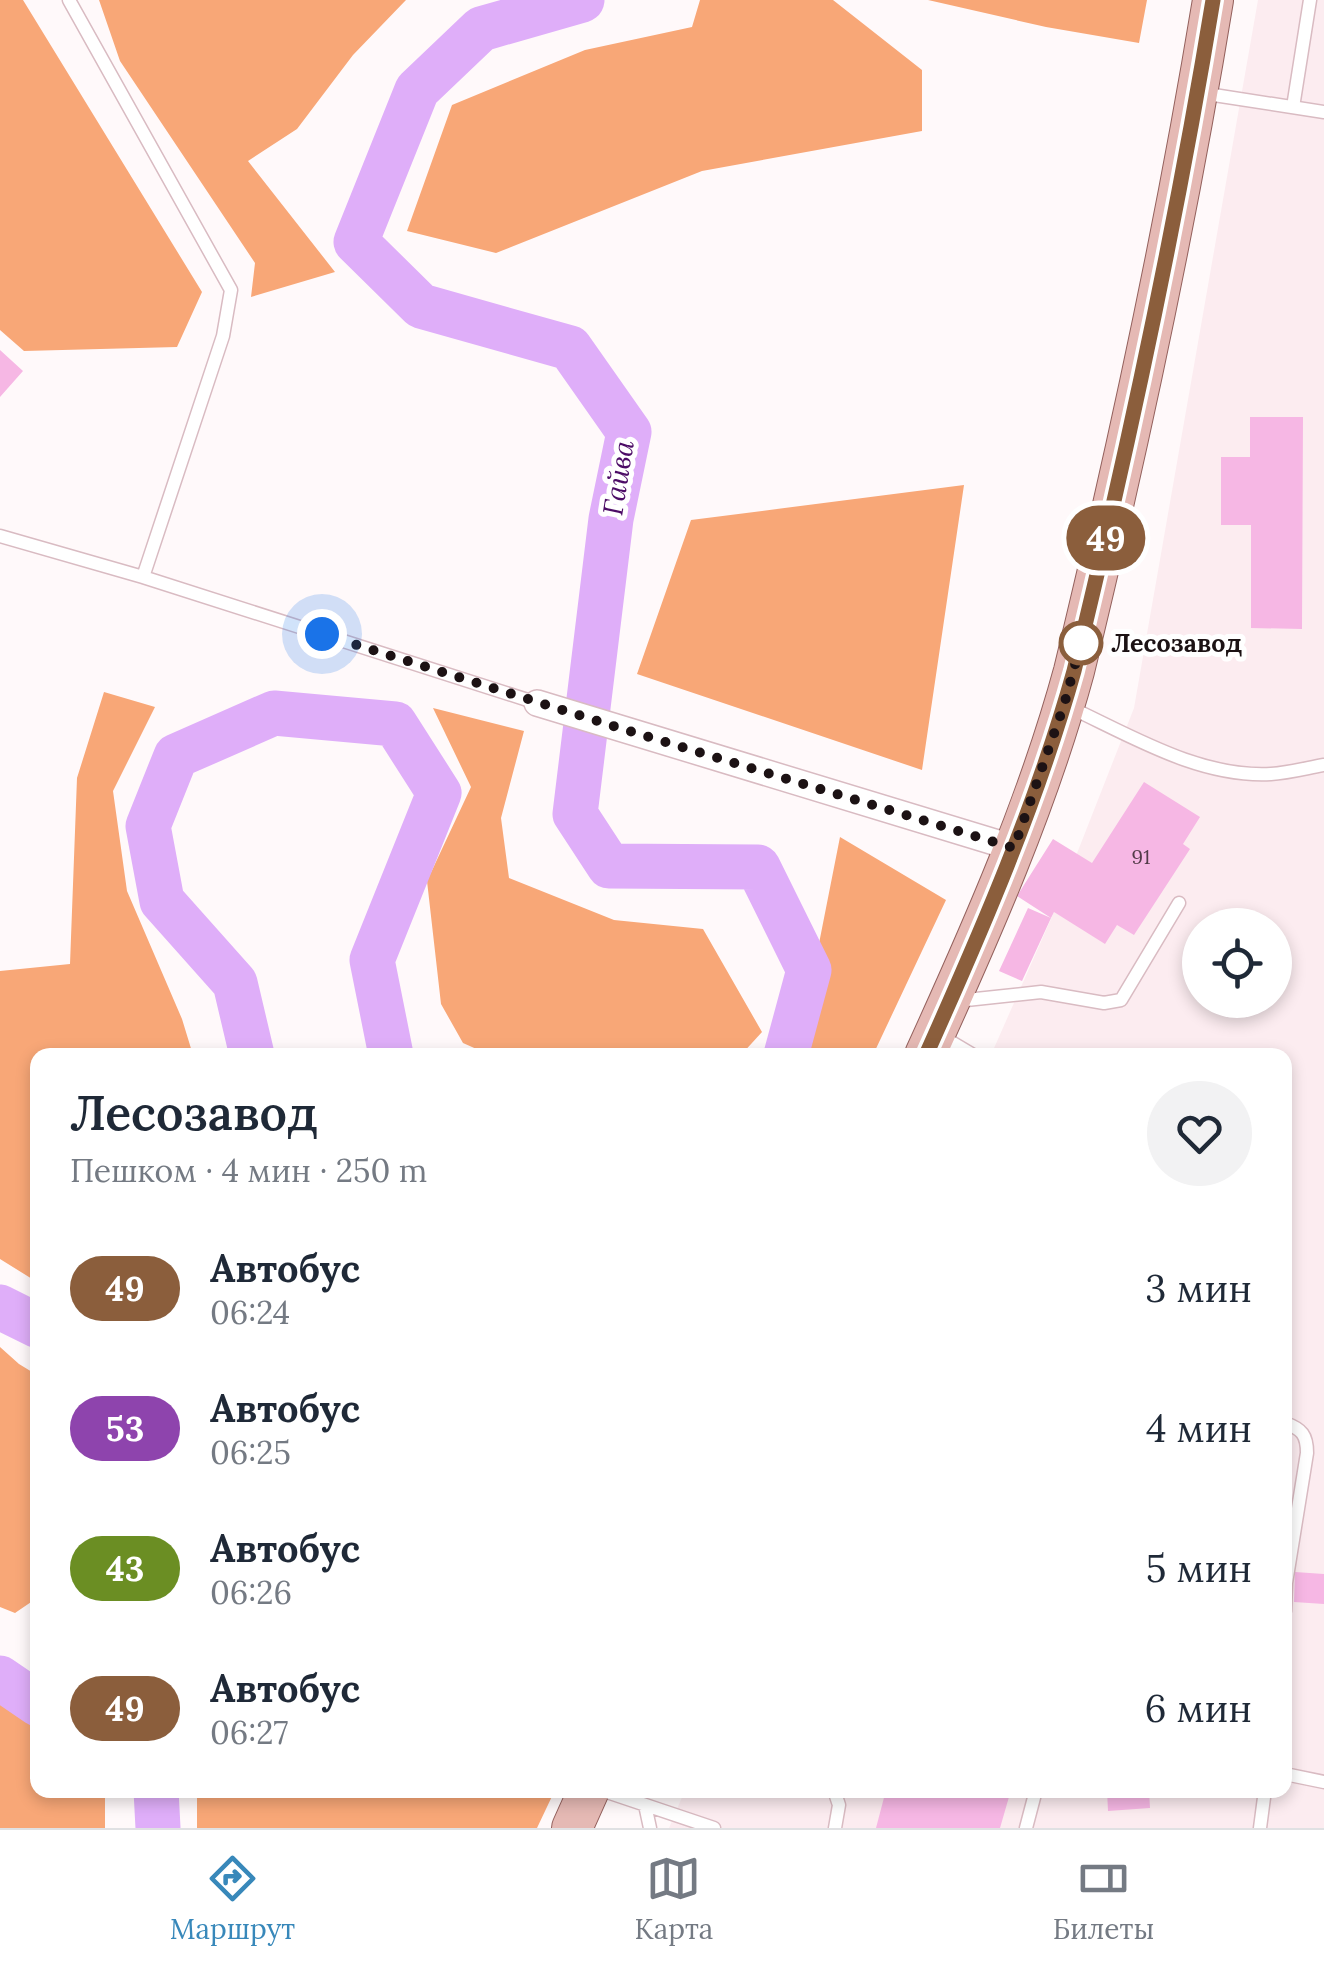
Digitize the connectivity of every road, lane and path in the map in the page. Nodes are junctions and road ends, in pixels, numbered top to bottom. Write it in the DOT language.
graph roads {
  1 [pos="69,0"];
  2 [pos="1213,0"];
  3 [pos="1310,0"];
  4 [pos="1198,92"];
  5 [pos="1293,107"];
  6 [pos="1324,112"];
  7 [pos="0,536"];
  8 [pos="143,577"];
  9 [pos="537,703"];
  10 [pos="1064,705"];
  11 [pos="1324,765"];
  12 [pos="1014,848"];
  13 [pos="1179,903"];
  14 [pos="937,1030"];
  15 [pos="963,1048"];
  16 [pos="1292,1426"];
  17 [pos="1292,1501"];
  18 [pos="1292,1775"];
  19 [pos="1324,1782"];
  20 [pos="585,1798"];
  21 [pos="626,1798"];
  22 [pos="837,1798"];
  23 [pos="1034,1798"];
  24 [pos="1264,1798"];
  25 [pos="645,1804"];
  26 [pos="572,1828"];
  27 [pos="650,1828"];
  28 [pos="714,1828"];
  29 [pos="835,1828"];
  30 [pos="1026,1828"];
  31 [pos="1260,1828"];
  1 -- 8 [label="lane"];
  2 -- 4 [label="main road"];
  3 -- 5 [label="lane"];
  4 -- 5 [label="lane"];
  4 -- 10 [label="main road"];
  5 -- 6 [label="lane"];
  7 -- 8 [label="lane"];
  8 -- 9 [label="lane"];
  9 -- 12 [label="street"];
  10 -- 11 [label="lane"];
  10 -- 12 [label="main road"];
  12 -- 14 [label="main road"];
  13 -- 14 [label="lane"];
  14 -- 15 [label="lane"];
  16 -- 17 [label="lane"];
  18 -- 19 [label="lane"];
  20 -- 26 [label="main road"];
  21 -- 25 [label="lane"];
  22 -- 29 [label="lane"];
  23 -- 30 [label="lane"];
  24 -- 31 [label="lane"];
  25 -- 27 [label="lane"];
  25 -- 28 [label="lane"];
}
